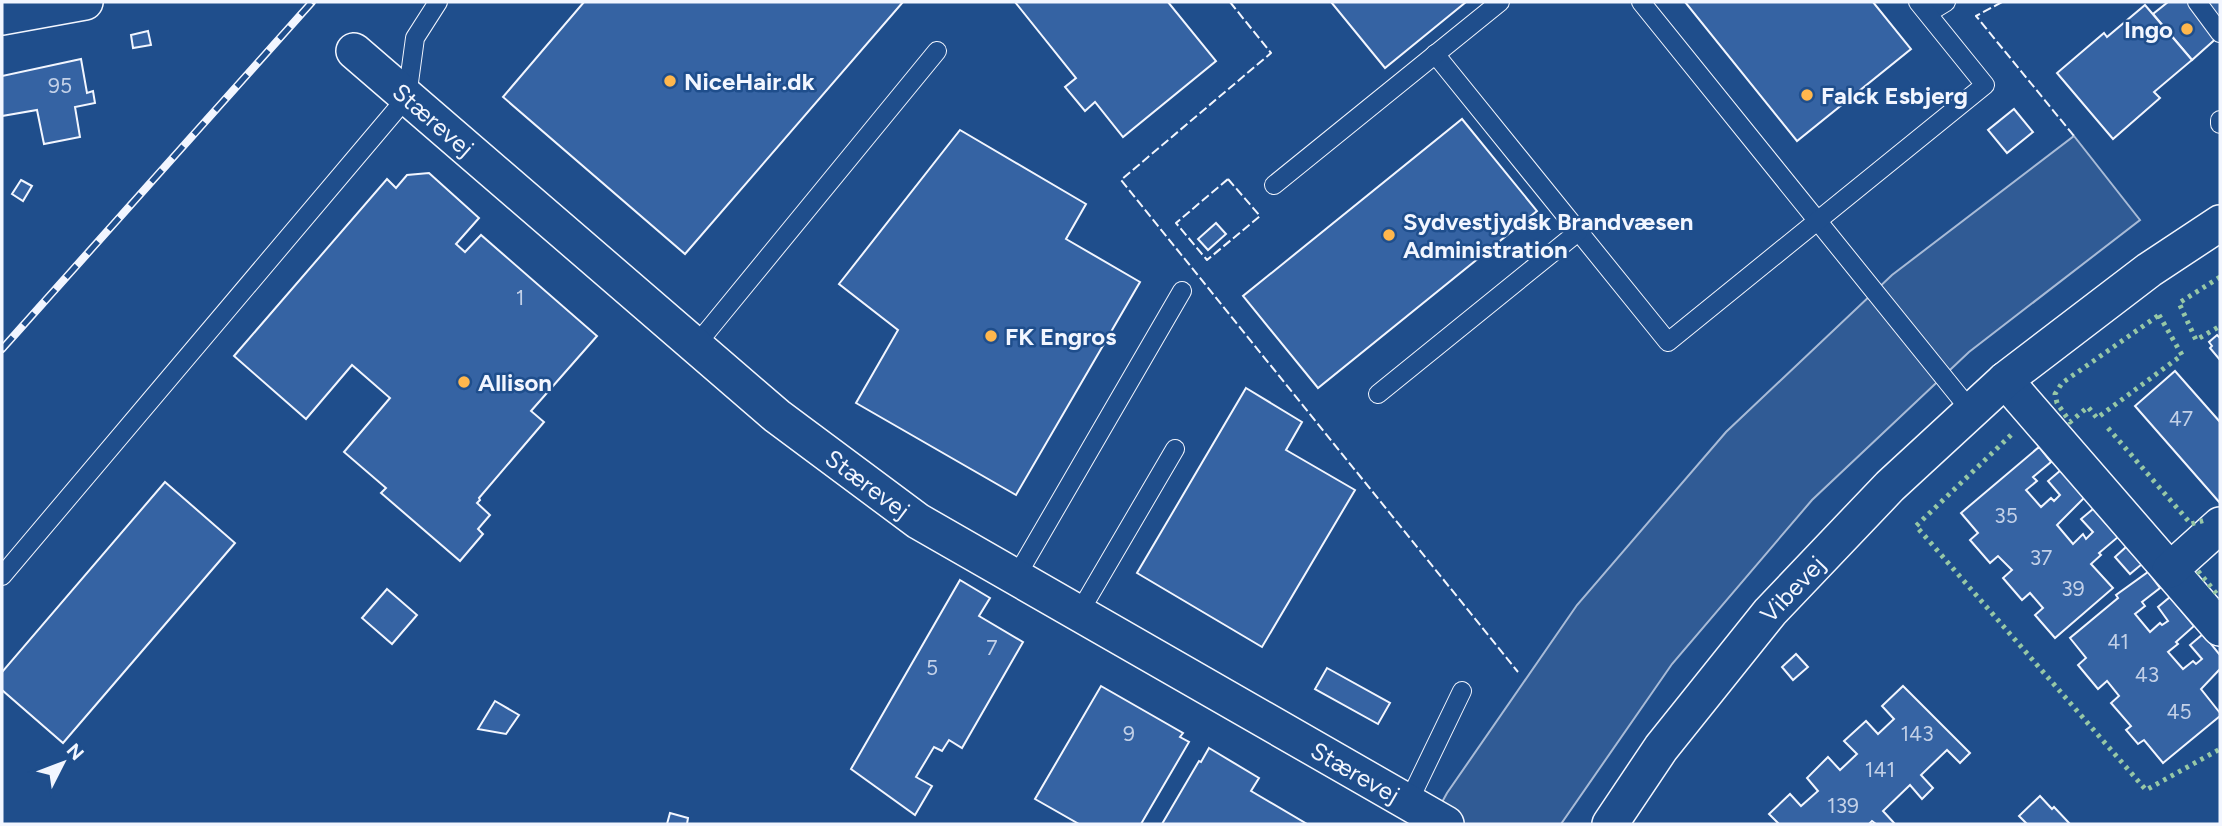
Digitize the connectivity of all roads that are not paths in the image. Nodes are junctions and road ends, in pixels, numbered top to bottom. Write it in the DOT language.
graph roads {
  1 [pos="85,2"];
  2 [pos="438,2"];
  3 [pos="1500,2"];
  4 [pos="1641,2"];
  5 [pos="1946,2"];
  6 [pos="2197,2"];
  7 [pos="1923,8"];
  8 [pos="2,17"];
  9 [pos="2220,33"];
  10 [pos="354,51"];
  11 [pos="937,51"];
  12 [pos="1435,54"];
  13 [pos="407,97"];
  14 [pos="1274,185"];
  15 [pos="1818,221"];
  16 [pos="2220,223"];
  17 [pos="1578,232"];
  18 [pos="1182,291"];
  19 [pos="696,345"];
  20 [pos="2005,380"];
  21 [pos="1378,394"];
  22 [pos="1972,411"];
  23 [pos="1175,449"];
  24 [pos="2220,526"];
  25 [pos="2170,570"];
  26 [pos="2,576"];
  27 [pos="1016,577"];
  28 [pos="1079,613"];
  29 [pos="2220,628"];
  30 [pos="1462,691"];
  31 [pos="1408,803"];
  32 [pos="1446,824"];
  33 [pos="1610,824"];
  1 -- 8 [label="street"];
  2 -- 13 [label="lane"];
  3 -- 12 [label="lane"];
  4 -- 15 [label="lane"];
  5 -- 7 [label="lane"];
  6 -- 9 [label="lane"];
  7 -- 15 [label="lane"];
  10 -- 13 [label="street, Stærevej"];
  11 -- 19 [label="lane"];
  12 -- 14 [label="lane"];
  12 -- 17 [label="lane"];
  13 -- 19 [label="street, Stærevej"];
  13 -- 26 [label="lane"];
  15 -- 17 [label="lane"];
  15 -- 22 [label="lane"];
  16 -- 20 [label="street, Vibevej"];
  17 -- 21 [label="lane"];
  18 -- 27 [label="lane"];
  19 -- 27 [label="street, Stærevej"];
  20 -- 22 [label="street, Vibevej"];
  20 -- 25 [label="street"];
  22 -- 33 [label="street, Vibevej"];
  23 -- 28 [label="lane"];
  24 -- 25 [label="street"];
  25 -- 29 [label="street"];
  27 -- 28 [label="street, Stærevej"];
  28 -- 31 [label="street, Stærevej"];
  30 -- 31 [label="lane"];
  31 -- 32 [label="street, Stærevej"];
}
